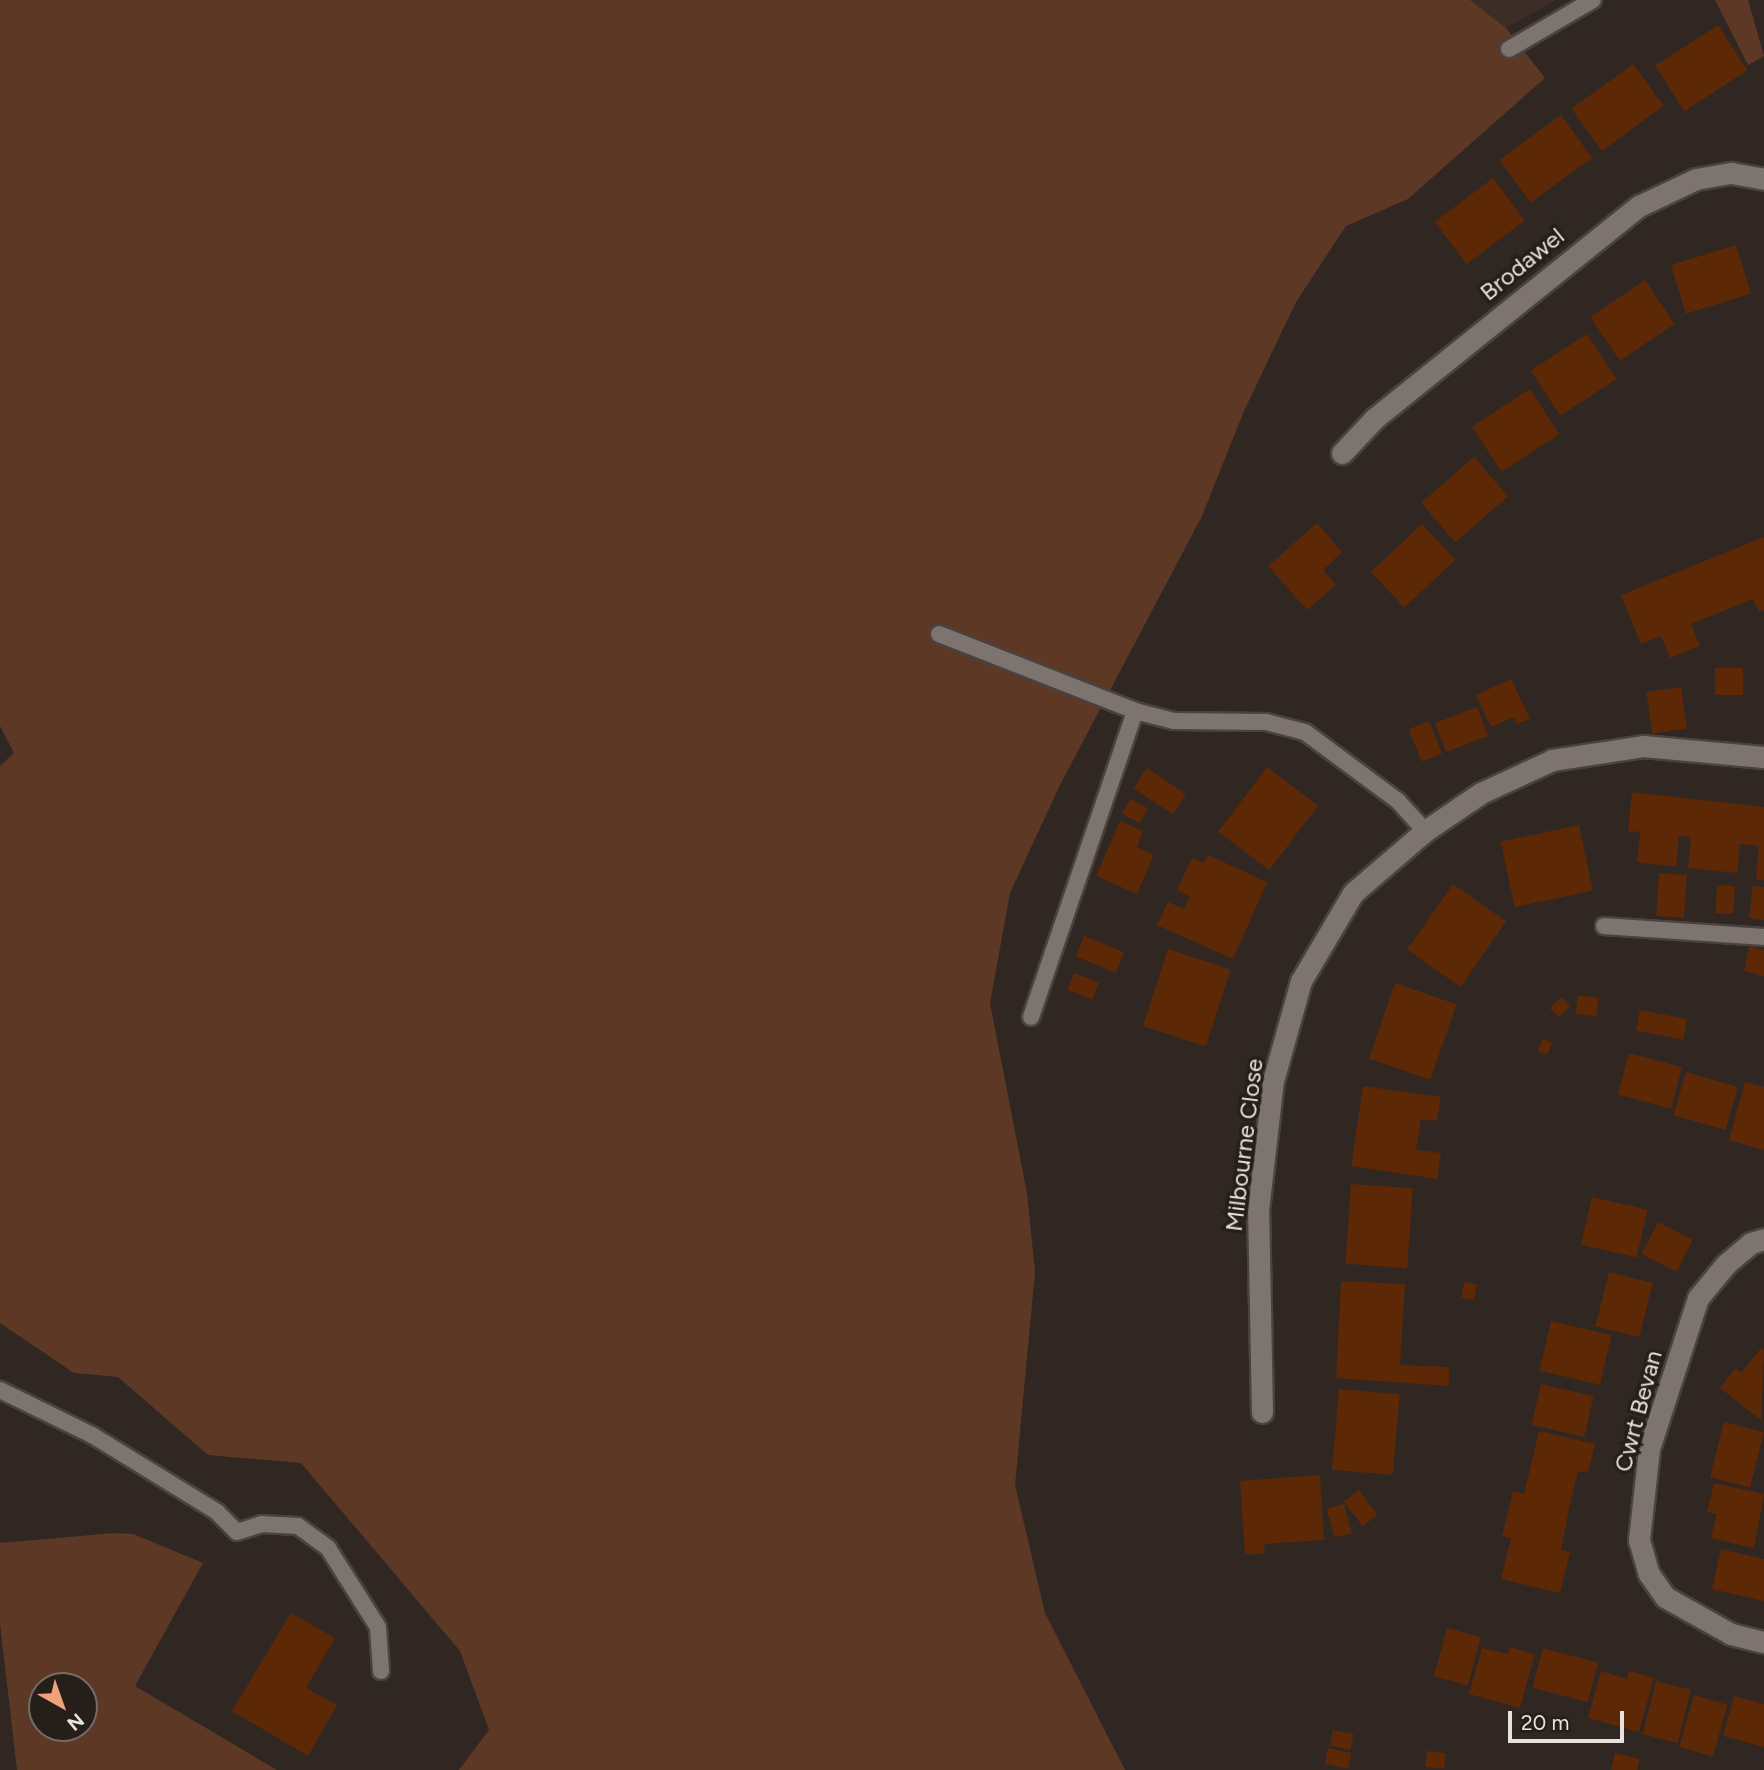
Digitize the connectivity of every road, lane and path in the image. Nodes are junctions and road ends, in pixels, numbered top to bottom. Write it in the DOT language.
graph roads {
  1 [pos="1593,0"];
  2 [pos="1509,49"];
  3 [pos="1764,179"];
  4 [pos="1342,453"];
  5 [pos="939,634"];
  6 [pos="1135,711"];
  7 [pos="1764,757"];
  8 [pos="1425,831"];
  9 [pos="1604,926"];
  10 [pos="1764,937"];
  11 [pos="1031,1017"];
  12 [pos="1764,1240"];
  13 [pos="0,1390"];
  14 [pos="1262,1412"];
  15 [pos="1764,1642"];
  16 [pos="381,1671"];
  1 -- 2 [label="lane"];
  3 -- 4 [label="street, Brodawel"];
  5 -- 6 [label="lane"];
  6 -- 8 [label="lane"];
  6 -- 11 [label="lane"];
  7 -- 8 [label="street, Milbourne Close"];
  8 -- 14 [label="street, Milbourne Close"];
  9 -- 10 [label="lane"];
  12 -- 15 [label="street, Cwrt Bevan"];
  13 -- 16 [label="lane"];
}
